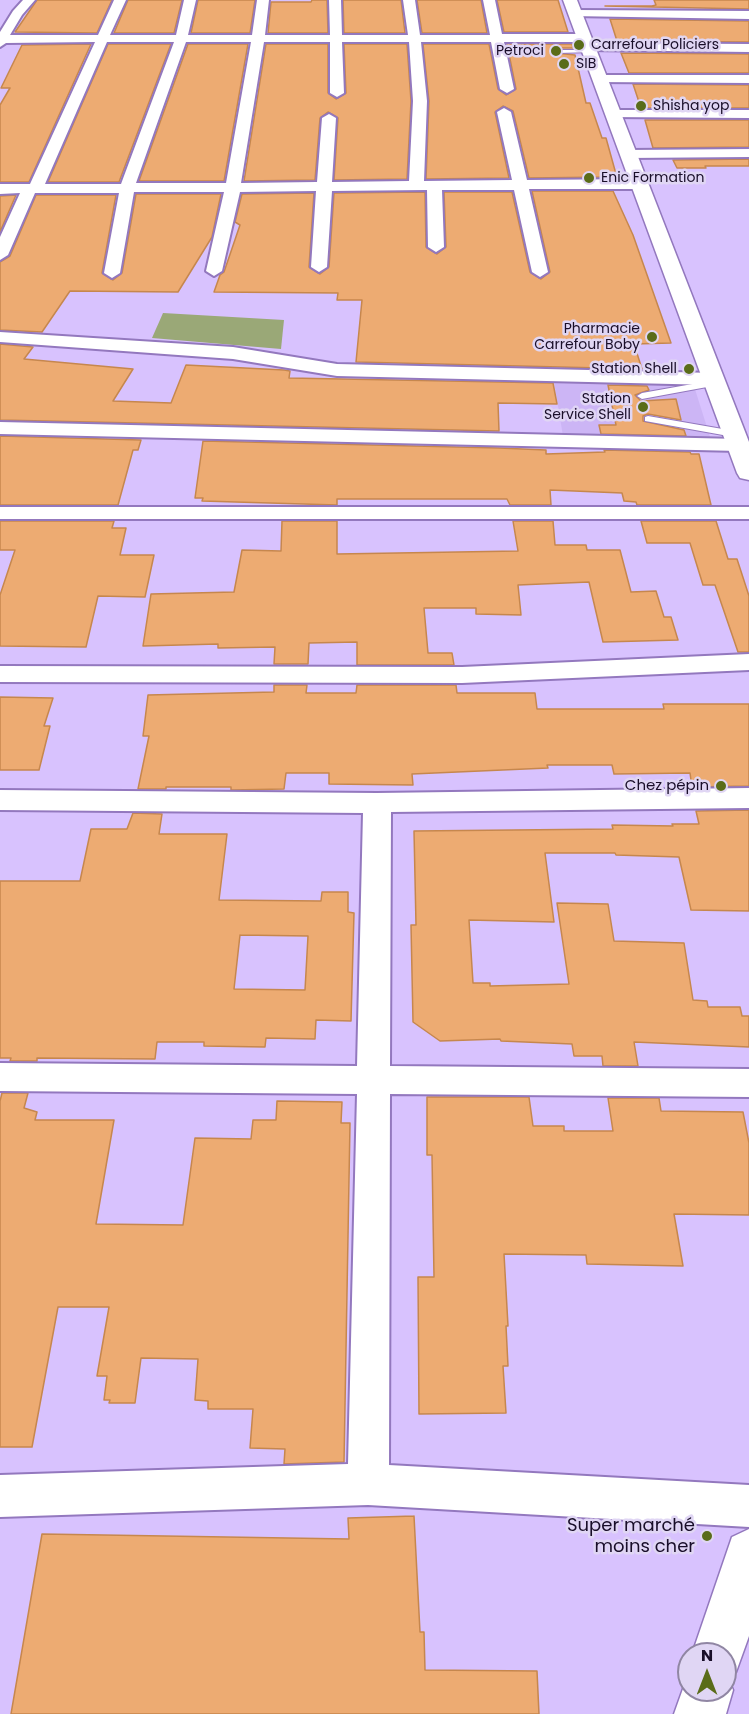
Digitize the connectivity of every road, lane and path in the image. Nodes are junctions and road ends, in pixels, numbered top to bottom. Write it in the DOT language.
graph roads {
  1 [pos="29,0"];
  2 [pos="120,0"];
  3 [pos="190,0"];
  4 [pos="263,0"];
  5 [pos="334,0"];
  6 [pos="409,0"];
  7 [pos="489,0"];
  8 [pos="573,7"];
  9 [pos="0,13"];
  10 [pos="17,13"];
  11 [pos="749,15"];
  12 [pos="2,37"];
  13 [pos="101,39"];
  14 [pos="181,39"];
  15 [pos="258,39"];
  16 [pos="336,39"];
  17 [pos="415,39"];
  18 [pos="495,39"];
  19 [pos="588,46"];
  20 [pos="749,48"];
  21 [pos="600,79"];
  22 [pos="749,80"];
  23 [pos="507,89"];
  24 [pos="337,93"];
  25 [pos="504,112"];
  26 [pos="613,114"];
  27 [pos="749,114"];
  28 [pos="329,118"];
  29 [pos="749,153"];
  30 [pos="628,154"];
  31 [pos="640,184"];
  32 [pos="519,185"];
  33 [pos="323,186"];
  34 [pos="416,186"];
  35 [pos="434,186"];
  36 [pos="233,187"];
  37 [pos="33,188"];
  38 [pos="127,188"];
  39 [pos="0,189"];
  40 [pos="436,247"];
  41 [pos="0,255"];
  42 [pos="319,267"];
  43 [pos="214,271"];
  44 [pos="540,272"];
  45 [pos="112,273"];
  46 [pos="0,338"];
  47 [pos="714,381"];
  48 [pos="642,396"];
  49 [pos="648,419"];
  50 [pos="0,428"];
  51 [pos="743,456"];
  52 [pos="0,513"];
  53 [pos="749,513"];
  54 [pos="749,662"];
  55 [pos="0,674"];
  56 [pos="749,798"];
  57 [pos="0,800"];
  58 [pos="377,803"];
  59 [pos="0,1077"];
  60 [pos="373,1080"];
  61 [pos="749,1083"];
  62 [pos="368,1484"];
  63 [pos="0,1496"];
  64 [pos="749,1506"];
  65 [pos="749,1554"];
  66 [pos="722,1642"];
  1 -- 10 [label="street"];
  2 -- 13 [label="street"];
  3 -- 14 [label="street"];
  4 -- 15 [label="street"];
  5 -- 16 [label="street"];
  6 -- 17 [label="street"];
  7 -- 18 [label="street"];
  8 -- 11 [label="street"];
  8 -- 19 [label="street"];
  9 -- 10 [label="street"];
  10 -- 12 [label="street"];
  12 -- 13 [label="street"];
  13 -- 14 [label="street"];
  13 -- 37 [label="street"];
  14 -- 15 [label="street"];
  14 -- 38 [label="street"];
  15 -- 16 [label="street"];
  15 -- 36 [label="street"];
  16 -- 17 [label="street"];
  16 -- 24 [label="street"];
  17 -- 18 [label="street"];
  17 -- 34 [label="street"];
  18 -- 19 [label="street"];
  18 -- 23 [label="street"];
  19 -- 20 [label="street"];
  19 -- 21 [label="street"];
  21 -- 22 [label="street"];
  21 -- 26 [label="street"];
  25 -- 32 [label="street"];
  26 -- 27 [label="street"];
  26 -- 30 [label="street"];
  28 -- 33 [label="street"];
  29 -- 30 [label="street"];
  30 -- 31 [label="street"];
  31 -- 32 [label="street"];
  31 -- 47 [label="street"];
  32 -- 35 [label="street"];
  32 -- 44 [label="street"];
  33 -- 34 [label="street"];
  33 -- 36 [label="street"];
  33 -- 42 [label="street"];
  34 -- 35 [label="street"];
  35 -- 40 [label="street"];
  36 -- 38 [label="street"];
  36 -- 43 [label="street"];
  37 -- 38 [label="street"];
  37 -- 39 [label="street"];
  37 -- 41 [label="street"];
  38 -- 45 [label="street"];
  46 -- 47 [label="street"];
  47 -- 48 [label="lane"];
  47 -- 51 [label="street"];
  49 -- 51 [label="lane"];
  50 -- 51 [label="street"];
  52 -- 53 [label="street"];
  54 -- 55 [label="street"];
  56 -- 58 [label="street"];
  57 -- 58 [label="street"];
  58 -- 60 [label="street"];
  59 -- 60 [label="street"];
  60 -- 61 [label="street"];
  60 -- 62 [label="street"];
  62 -- 63 [label="street"];
  62 -- 64 [label="street"];
  65 -- 66 [label="street"];
}
